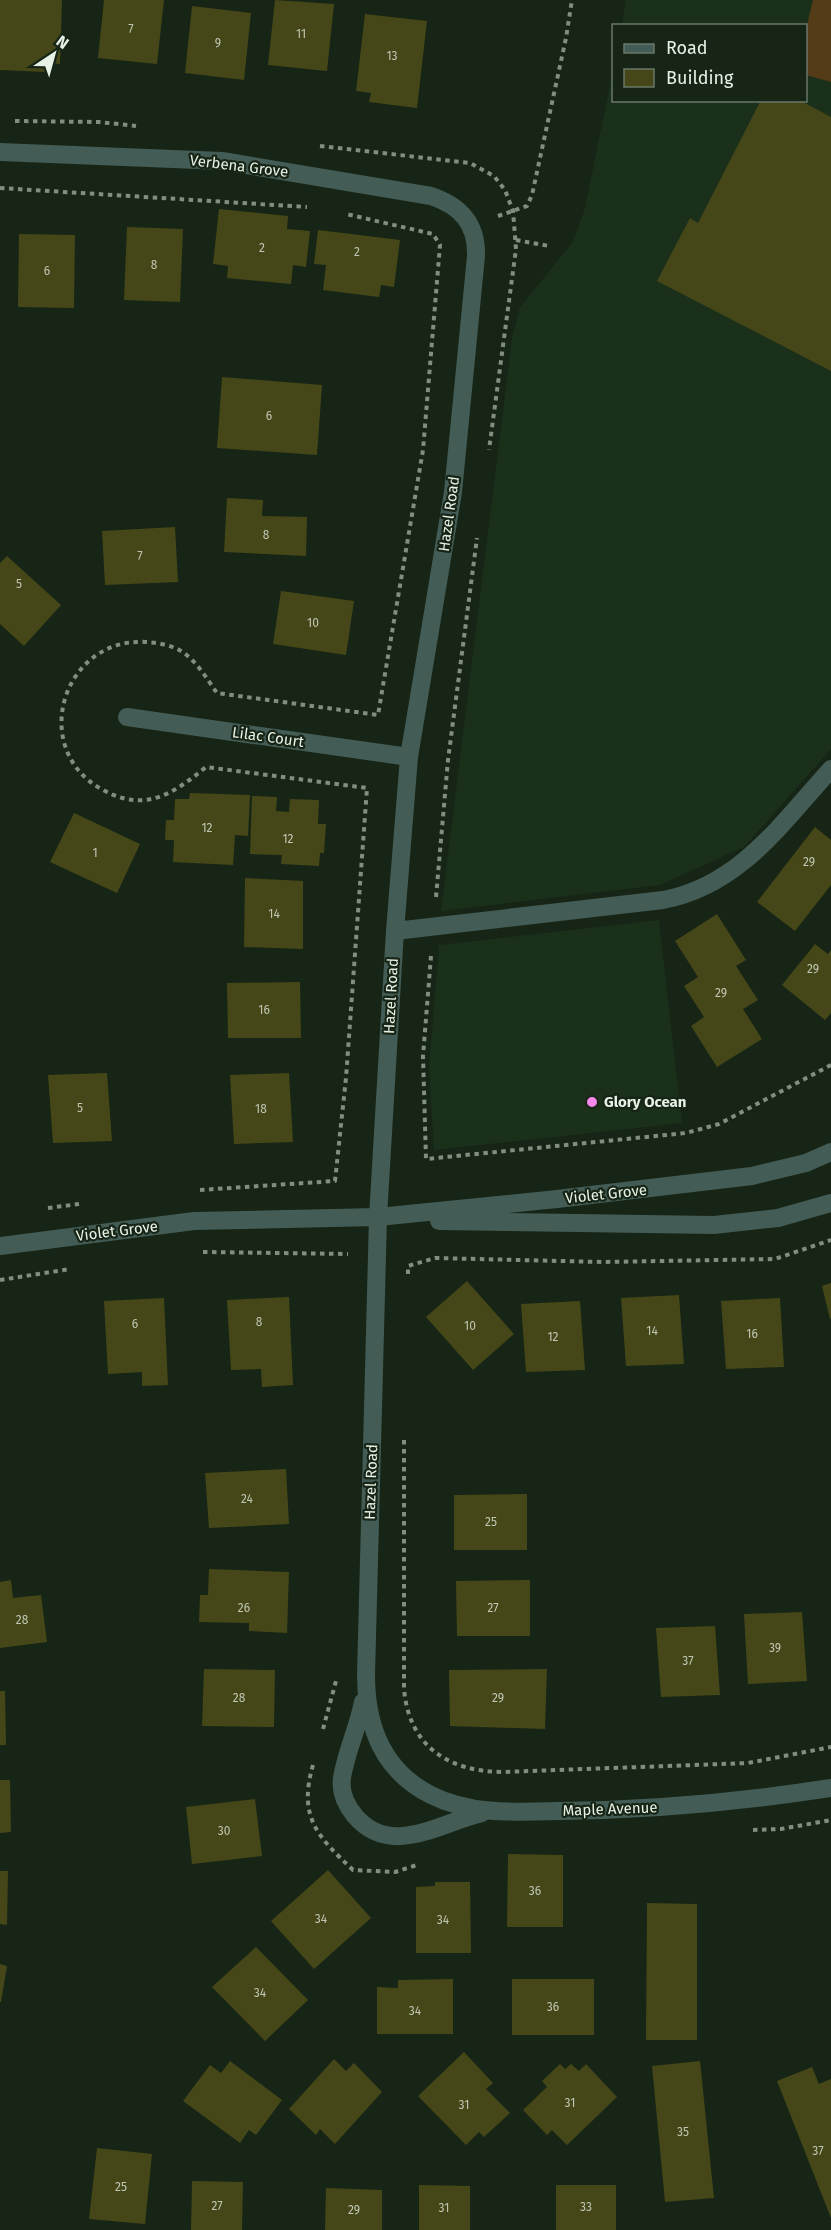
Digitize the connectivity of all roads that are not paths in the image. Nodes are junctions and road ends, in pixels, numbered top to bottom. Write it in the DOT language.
graph roads {
  1 [pos="0,152"];
  2 [pos="467,220"];
  3 [pos="127,717"];
  4 [pos="409,757"];
  5 [pos="831,769"];
  6 [pos="395,931"];
  7 [pos="831,1152"];
  8 [pos="831,1203"];
  9 [pos="378,1217"];
  10 [pos="0,1246"];
  11 [pos="366,1687"];
  12 [pos="398,1771"];
  13 [pos="831,1788"];
  14 [pos="493,1811"];
  1 -- 2 [label="street, Verbena Grove"];
  2 -- 4 [label="street, Hazel Road"];
  3 -- 4 [label="street, Lilac Court"];
  4 -- 6 [label="street, Hazel Road"];
  5 -- 6 [label="street"];
  6 -- 9 [label="street, Hazel Road"];
  7 -- 9 [label="street, Violet Grove"];
  8 -- 9 [label="street, Violet Grove"];
  9 -- 10 [label="street, Violet Grove"];
  9 -- 11 [label="street, Hazel Road"];
  11 -- 12 [label="street, Hazel Road"];
  11 -- 14 [label="street"];
  12 -- 14 [label="street, Maple Avenue"];
  13 -- 14 [label="street, Maple Avenue"];
}
